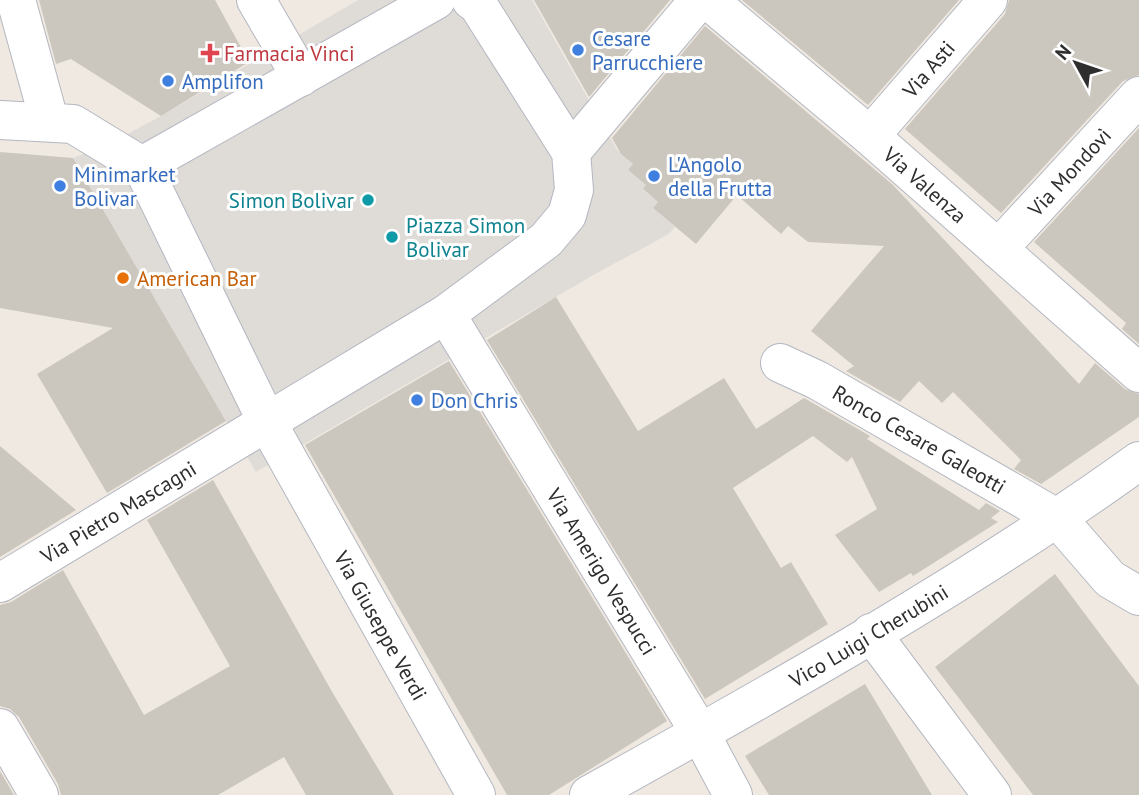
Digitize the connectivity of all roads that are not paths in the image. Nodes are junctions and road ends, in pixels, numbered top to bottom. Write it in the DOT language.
graph roads {
  1 [pos="16,0"];
  2 [pos="256,0"];
  3 [pos="436,0"];
  4 [pos="471,0"];
  5 [pos="699,0"];
  6 [pos="708,0"];
  7 [pos="988,0"];
  8 [pos="301,76"];
  9 [pos="1139,96"];
  10 [pos="0,120"];
  11 [pos="49,120"];
  12 [pos="870,136"];
  13 [pos="571,152"];
  14 [pos="142,166"];
  15 [pos="998,248"];
  16 [pos="446,314"];
  17 [pos="780,363"];
  18 [pos="1139,373"];
  19 [pos="253,433"];
  20 [pos="1139,461"];
  21 [pos="1058,519"];
  22 [pos="0,583"];
  23 [pos="1139,596"];
  24 [pos="871,633"];
  25 [pos="0,728"];
  26 [pos="700,733"];
  27 [pos="39,795"];
  28 [pos="476,795"];
  29 [pos="589,795"];
  30 [pos="733,795"];
  31 [pos="990,795"];
  1 -- 11 [label="street"];
  2 -- 8 [label="street"];
  3 -- 8 [label="street"];
  4 -- 13 [label="street"];
  5 -- 13 [label="street"];
  6 -- 12 [label="street, Via Valenza"];
  7 -- 12 [label="street, Via Asti"];
  8 -- 14 [label="street"];
  9 -- 15 [label="street, Via Mondovì"];
  10 -- 11 [label="street"];
  11 -- 14 [label="street"];
  12 -- 15 [label="street, Via Valenza"];
  13 -- 16 [label="street, Via Pietro Mascagni"];
  14 -- 19 [label="street, Via Giuseppe Verdi"];
  15 -- 18 [label="street, Via Valenza"];
  16 -- 19 [label="street, Via Pietro Mascagni"];
  16 -- 26 [label="street, Via Amerigo Vespucci"];
  17 -- 21 [label="street, Ronco Cesare Galeotti"];
  19 -- 22 [label="street, Via Pietro Mascagni"];
  19 -- 28 [label="street, Via Giuseppe Verdi"];
  20 -- 21 [label="street, Vico Luigi Cherubini"];
  21 -- 23 [label="street, Ronco Cesare Galeotti"];
  21 -- 24 [label="street, Vico Luigi Cherubini"];
  24 -- 26 [label="street, Vico Luigi Cherubini"];
  24 -- 31 [label="street"];
  25 -- 27 [label="street"];
  26 -- 29 [label="street, Vico Luigi Cherubini"];
  26 -- 30 [label="street, Via Amerigo Vespucci"];
}
